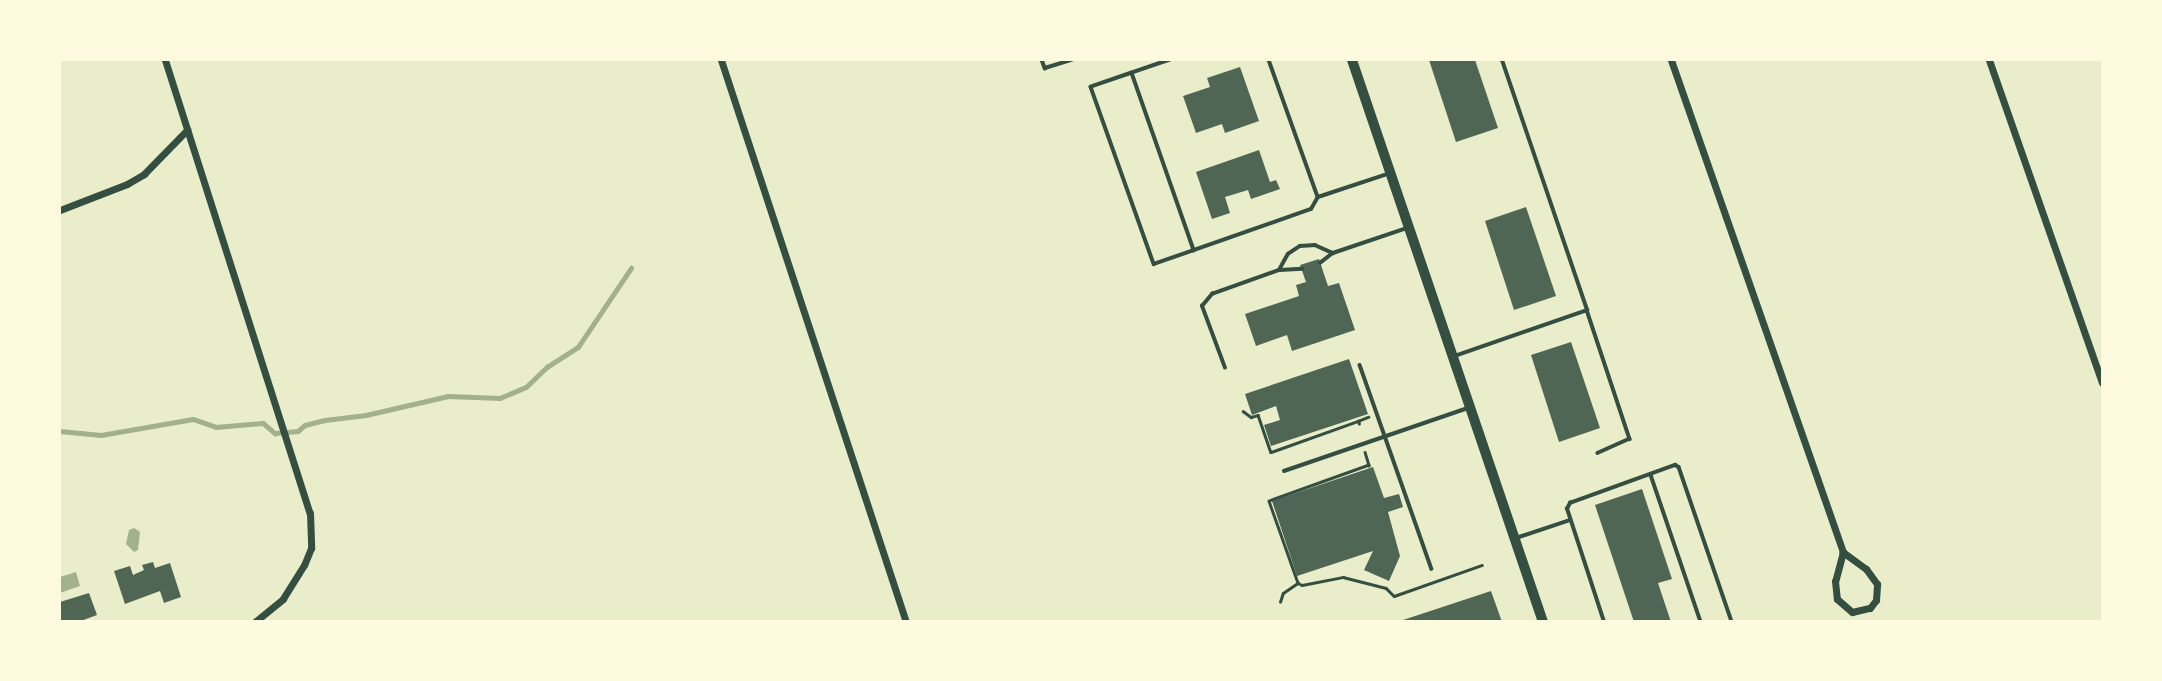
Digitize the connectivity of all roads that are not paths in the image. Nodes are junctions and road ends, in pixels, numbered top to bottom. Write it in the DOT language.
graph roads {
  1 [pos="165,60"];
  2 [pos="721,60"];
  3 [pos="1042,60"];
  4 [pos="1072,60"];
  5 [pos="1170,60"];
  6 [pos="1269,60"];
  7 [pos="1352,60"];
  8 [pos="1502,60"];
  9 [pos="1671,60"];
  10 [pos="1989,60"];
  11 [pos="1132,73"];
  12 [pos="187,130"];
  13 [pos="1390,173"];
  14 [pos="1318,197"];
  15 [pos="60,210"];
  16 [pos="1409,228"];
  17 [pos="1194,250"];
  18 [pos="1333,253"];
  19 [pos="1320,262"];
  20 [pos="1302,269"];
  21 [pos="1279,270"];
  22 [pos="1587,310"];
  23 [pos="1453,357"];
  24 [pos="1360,365"];
  25 [pos="1225,368"];
  26 [pos="2102,383"];
  27 [pos="1470,407"];
  28 [pos="1385,436"];
  29 [pos="1598,453"];
  30 [pos="1284,471"];
  31 [pos="1651,474"];
  32 [pos="1570,520"];
  33 [pos="1515,538"];
  34 [pos="1843,552"];
  35 [pos="1432,569"];
  36 [pos="255,621"];
  37 [pos="906,621"];
  38 [pos="1544,621"];
  39 [pos="1604,621"];
  40 [pos="1701,621"];
  41 [pos="1732,621"];
  1 -- 12 [label="street"];
  2 -- 37 [label="street"];
  3 -- 4 [label="lane"];
  5 -- 11 [label="lane"];
  6 -- 14 [label="lane"];
  7 -- 13 [label="main road"];
  8 -- 22 [label="lane"];
  9 -- 34 [label="street"];
  10 -- 26 [label="street"];
  11 -- 17 [label="lane"];
  11 -- 17 [label="lane"];
  12 -- 15 [label="street"];
  12 -- 36 [label="street"];
  13 -- 14 [label="lane"];
  13 -- 16 [label="main road"];
  14 -- 17 [label="lane"];
  16 -- 18 [label="lane"];
  16 -- 23 [label="main road"];
  18 -- 19 [label="lane"];
  18 -- 21 [label="lane"];
  20 -- 21 [label="lane"];
  21 -- 25 [label="lane"];
  22 -- 23 [label="lane"];
  22 -- 29 [label="lane"];
  23 -- 27 [label="main road"];
  24 -- 28 [label="lane"];
  27 -- 28 [label="lane"];
  27 -- 33 [label="main road"];
  28 -- 30 [label="lane"];
  28 -- 35 [label="lane"];
  31 -- 32 [label="lane"];
  31 -- 40 [label="lane"];
  31 -- 41 [label="lane"];
  32 -- 33 [label="lane"];
  32 -- 39 [label="lane"];
  33 -- 38 [label="main road"];
  34 -- 34 [label="street"];
}
